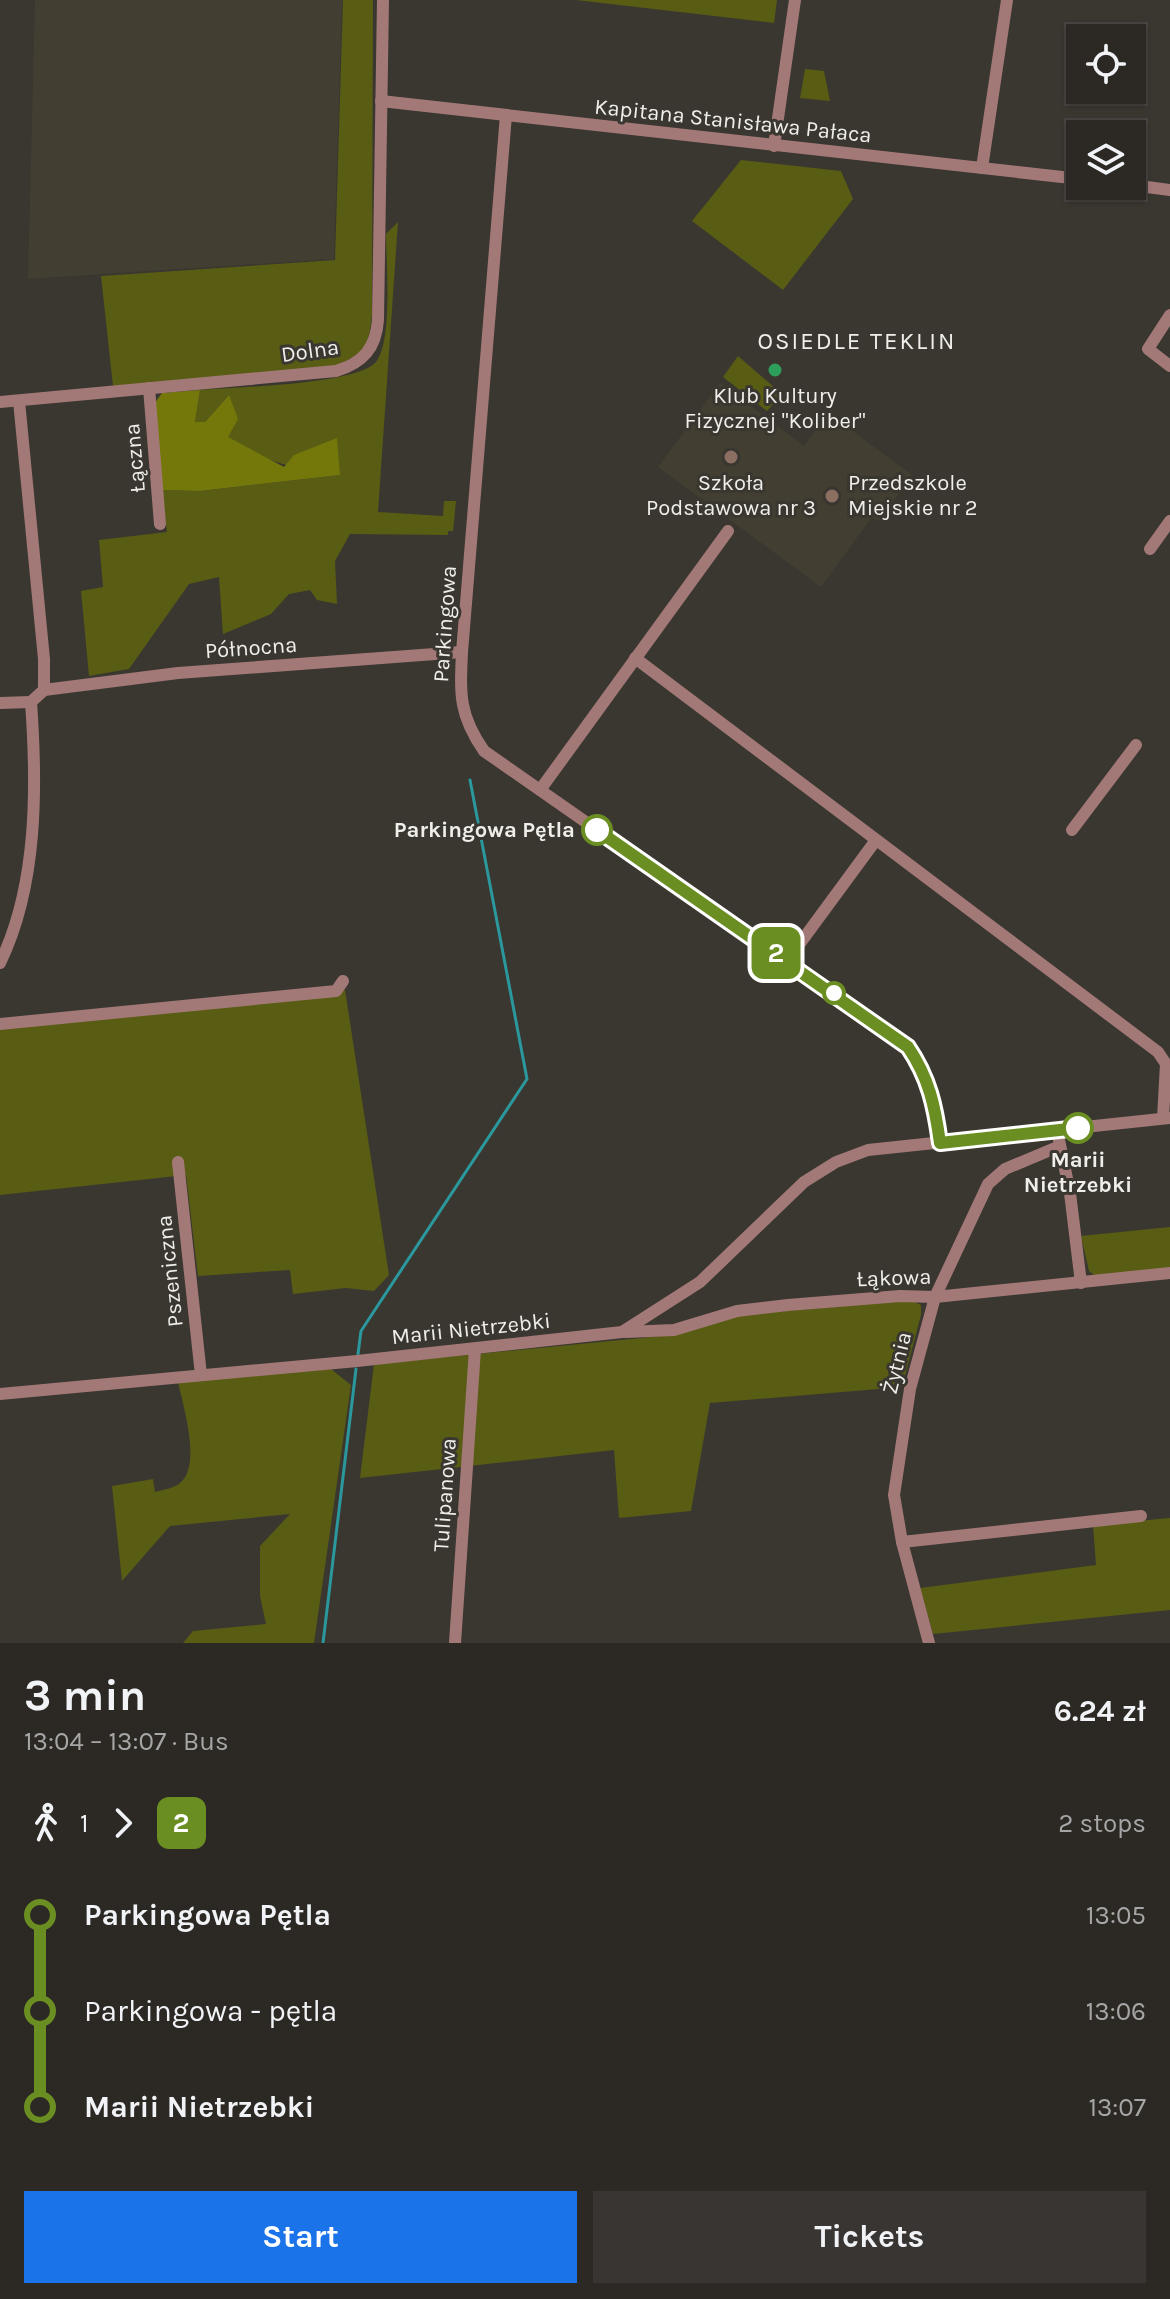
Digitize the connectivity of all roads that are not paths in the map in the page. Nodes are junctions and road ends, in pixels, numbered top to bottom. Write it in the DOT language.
graph roads {
  1 [pos="383,0"];
  2 [pos="787,0"];
  3 [pos="795,0"];
  4 [pos="1007,0"];
  5 [pos="783,56"];
  6 [pos="381,101"];
  7 [pos="506,115"];
  8 [pos="771,146"];
  9 [pos="982,168"];
  10 [pos="1066,177"];
  11 [pos="1146,187"];
  12 [pos="1170,190"];
  13 [pos="1170,315"];
  14 [pos="1170,366"];
  15 [pos="149,388"];
  16 [pos="19,401"];
  17 [pos="0,402"];
  18 [pos="1170,521"];
  19 [pos="160,524"];
  20 [pos="728,531"];
  21 [pos="1150,549"];
  22 [pos="462,652"];
  23 [pos="635,658"];
  24 [pos="44,690"];
  25 [pos="31,702"];
  26 [pos="0,703"];
  27 [pos="1136,745"];
  28 [pos="540,790"];
  29 [pos="1072,830"];
  30 [pos="876,840"];
  31 [pos="787,961"];
  32 [pos="0,963"];
  33 [pos="343,981"];
  34 [pos="0,1024"];
  35 [pos="1166,1118"];
  36 [pos="1058,1130"];
  37 [pos="940,1143"];
  38 [pos="1060,1146"];
  39 [pos="178,1162"];
  40 [pos="1170,1273"];
  41 [pos="1081,1283"];
  42 [pos="935,1297"];
  43 [pos="622,1332"];
  44 [pos="475,1349"];
  45 [pos="201,1375"];
  46 [pos="0,1394"];
  47 [pos="1141,1516"];
  48 [pos="902,1542"];
  49 [pos="455,1643"];
  50 [pos="929,1643"];
  1 -- 6 [label="street, Dolna"];
  2 -- 5 [label="street"];
  3 -- 5 [label="street"];
  4 -- 9 [label="street"];
  5 -- 8 [label="street"];
  6 -- 7 [label="street, Kapitana Stanisława Pałaca"];
  6 -- 15 [label="street, Dolna"];
  7 -- 8 [label="street, Kapitana Stanisława Pałaca"];
  7 -- 22 [label="street, Parkingowa"];
  8 -- 9 [label="street, Kapitana Stanisława Pałaca"];
  9 -- 10 [label="street, Kapitana Stanisława Pałaca"];
  11 -- 12 [label="street"];
  13 -- 14 [label="street"];
  15 -- 16 [label="street, Dolna"];
  15 -- 19 [label="street, Łączna"];
  16 -- 17 [label="street, Dolna"];
  16 -- 24 [label="street"];
  18 -- 21 [label="street"];
  20 -- 23 [label="street"];
  22 -- 24 [label="street, Północna"];
  22 -- 28 [label="street, Parkingowa"];
  23 -- 28 [label="street"];
  23 -- 30 [label="street"];
  24 -- 25 [label="street"];
  25 -- 26 [label="street"];
  25 -- 32 [label="street"];
  27 -- 29 [label="street"];
  28 -- 31 [label="street, Parkingowa"];
  30 -- 31 [label="street"];
  30 -- 35 [label="street"];
  31 -- 37 [label="street, Parkingowa"];
  33 -- 34 [label="street"];
  35 -- 36 [label="street, Marii Nietrzebki"];
  36 -- 37 [label="street, Marii Nietrzebki"];
  36 -- 38 [label="street"];
  37 -- 43 [label="street, Marii Nietrzebki"];
  38 -- 41 [label="street"];
  38 -- 42 [label="street, Żytnia"];
  39 -- 45 [label="street, Pszeniczna"];
  40 -- 41 [label="street, Łąkowa"];
  41 -- 42 [label="street, Łąkowa"];
  42 -- 43 [label="street, Łąkowa"];
  42 -- 48 [label="street, Żytnia"];
  43 -- 44 [label="street, Marii Nietrzebki"];
  44 -- 45 [label="street, Marii Nietrzebki"];
  44 -- 49 [label="street, Tulipanowa"];
  45 -- 46 [label="street, Marii Nietrzebki"];
  47 -- 48 [label="street"];
  48 -- 50 [label="street, Żytnia"];
}
